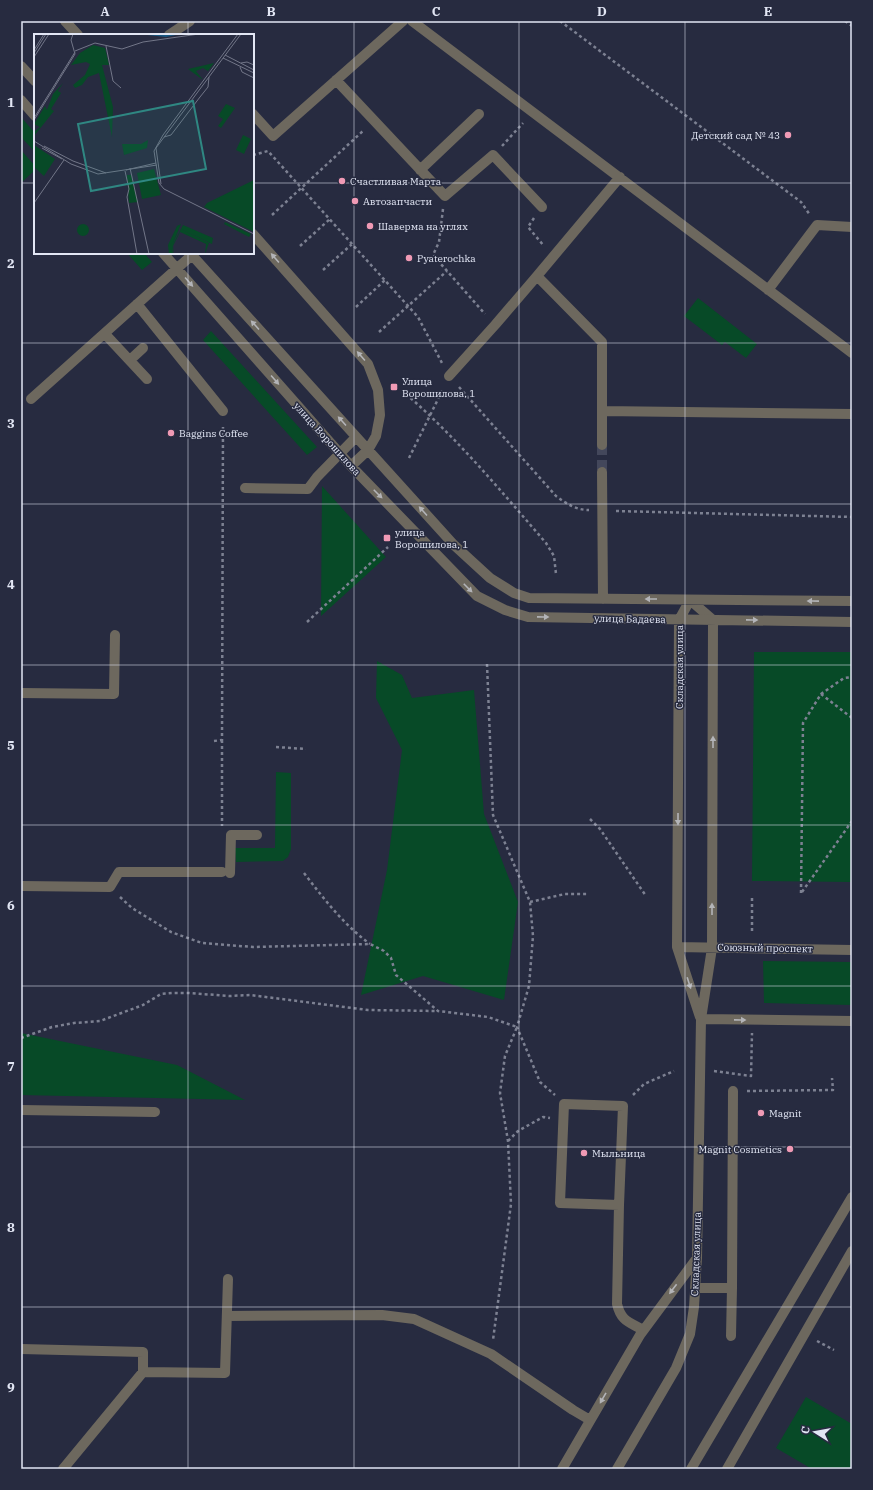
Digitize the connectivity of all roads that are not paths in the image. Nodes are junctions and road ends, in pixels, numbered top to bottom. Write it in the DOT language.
graph roads {
  1 [pos="65,21"];
  2 [pos="190,21"];
  3 [pos="403,21"];
  4 [pos="412,21"];
  5 [pos="176,33"];
  6 [pos="77,34"];
  7 [pos="21,66"];
  8 [pos="34,80"];
  9 [pos="336,80"];
  10 [pos="21,100"];
  11 [pos="479,114"];
  12 [pos="34,115"];
  13 [pos="254,115"];
  14 [pos="420,170"];
  15 [pos="620,177"];
  16 [pos="542,207"];
  17 [pos="852,227"];
  18 [pos="254,235"];
  19 [pos="164,254"];
  20 [pos="191,254"];
  21 [pos="177,268"];
  22 [pos="536,276"];
  23 [pos="768,290"];
  24 [pos="137,304"];
  25 [pos="105,334"];
  26 [pos="143,348"];
  27 [pos="852,352"];
  28 [pos="130,360"];
  29 [pos="449,376"];
  30 [pos="147,379"];
  31 [pos="31,399"];
  32 [pos="223,411"];
  33 [pos="602,411"];
  34 [pos="852,414"];
  35 [pos="356,437"];
  36 [pos="602,445"];
  37 [pos="368,450"];
  38 [pos="339,454"];
  39 [pos="351,466"];
  40 [pos="602,472"];
  41 [pos="245,488"];
  42 [pos="603,599"];
  43 [pos="690,600"];
  44 [pos="852,601"];
  45 [pos="505,610"];
  46 [pos="679,620"];
  47 [pos="713,620"];
  48 [pos="852,622"];
  49 [pos="115,635"];
  50 [pos="21,693"];
  51 [pos="256,835"];
  52 [pos="21,886"];
  53 [pos="678,947"];
  54 [pos="712,948"];
  55 [pos="852,950"];
  56 [pos="701,1019"];
  57 [pos="852,1021"];
  58 [pos="733,1092"];
  59 [pos="21,1110"];
  60 [pos="155,1112"];
  61 [pos="852,1197"];
  62 [pos="620,1205"];
  63 [pos="852,1251"];
  64 [pos="697,1258"];
  65 [pos="228,1279"];
  66 [pos="696,1288"];
  67 [pos="732,1288"];
  68 [pos="227,1316"];
  69 [pos="644,1330"];
  70 [pos="731,1336"];
  71 [pos="21,1349"];
  72 [pos="143,1372"];
  73 [pos="590,1420"];
  74 [pos="63,1469"];
  75 [pos="562,1469"];
  76 [pos="617,1469"];
  77 [pos="691,1469"];
  78 [pos="727,1469"];
  1 -- 6 [label="street"];
  2 -- 5 [label="street"];
  3 -- 9 [label="street"];
  4 -- 15 [label="street"];
  7 -- 8 [label="street"];
  9 -- 13 [label="street"];
  9 -- 14 [label="street"];
  10 -- 12 [label="street"];
  11 -- 14 [label="street"];
  14 -- 16 [label="street"];
  15 -- 22 [label="street"];
  15 -- 23 [label="street"];
  17 -- 23 [label="street"];
  37 -- 18 [label="street, one-way"];
  19 -- 21 [label="street, улица Ворошилова"];
  20 -- 21 [label="street"];
  35 -- 20 [label="street, one-way"];
  21 -- 24 [label="street"];
  21 -- 38 [label="street, улица Ворошилова, one-way"];
  22 -- 29 [label="street"];
  22 -- 33 [label="street"];
  23 -- 27 [label="street"];
  24 -- 25 [label="street"];
  24 -- 32 [label="street"];
  25 -- 28 [label="street"];
  25 -- 31 [label="street"];
  26 -- 28 [label="street"];
  28 -- 30 [label="street"];
  33 -- 34 [label="street"];
  33 -- 36 [label="street"];
  35 -- 37 [label="street"];
  35 -- 38 [label="street"];
  37 -- 39 [label="street"];
  42 -- 37 [label="street, улица Бадаева, one-way"];
  38 -- 39 [label="street, улица Ворошилова"];
  38 -- 41 [label="street"];
  39 -- 45 [label="street, улица Ворошилова, one-way"];
  40 -- 42 [label="street"];
  43 -- 42 [label="street, улица Бадаева, one-way"];
  44 -- 43 [label="street, улица Бадаева, one-way"];
  43 -- 46 [label="street, Складская улица"];
  43 -- 47 [label="street"];
  45 -- 46 [label="street, улица Бадаева, one-way"];
  46 -- 47 [label="street, улица Бадаева"];
  46 -- 53 [label="street, Складская улица, one-way"];
  47 -- 48 [label="street, улица Бадаева, one-way"];
  54 -- 47 [label="street, Складская улица, one-way"];
  49 -- 50 [label="street"];
  51 -- 52 [label="street"];
  53 -- 54 [label="street, Союзный проспект"];
  53 -- 56 [label="street, Складская улица, one-way"];
  54 -- 55 [label="street, Союзный проспект"];
  54 -- 56 [label="street, Складская улица"];
  56 -- 57 [label="street, one-way"];
  56 -- 64 [label="street, Складская улица"];
  58 -- 67 [label="street"];
  59 -- 60 [label="street"];
  61 -- 77 [label="street"];
  62 -- 62 [label="street"];
  62 -- 69 [label="street"];
  63 -- 78 [label="street"];
  64 -- 66 [label="street, Складская улица"];
  64 -- 69 [label="street, one-way"];
  65 -- 68 [label="street"];
  66 -- 67 [label="street"];
  66 -- 76 [label="street, Складская улица"];
  67 -- 70 [label="street"];
  68 -- 72 [label="street"];
  68 -- 73 [label="street"];
  69 -- 73 [label="street, one-way"];
  71 -- 72 [label="street"];
  72 -- 74 [label="street"];
  73 -- 75 [label="street"];
}
